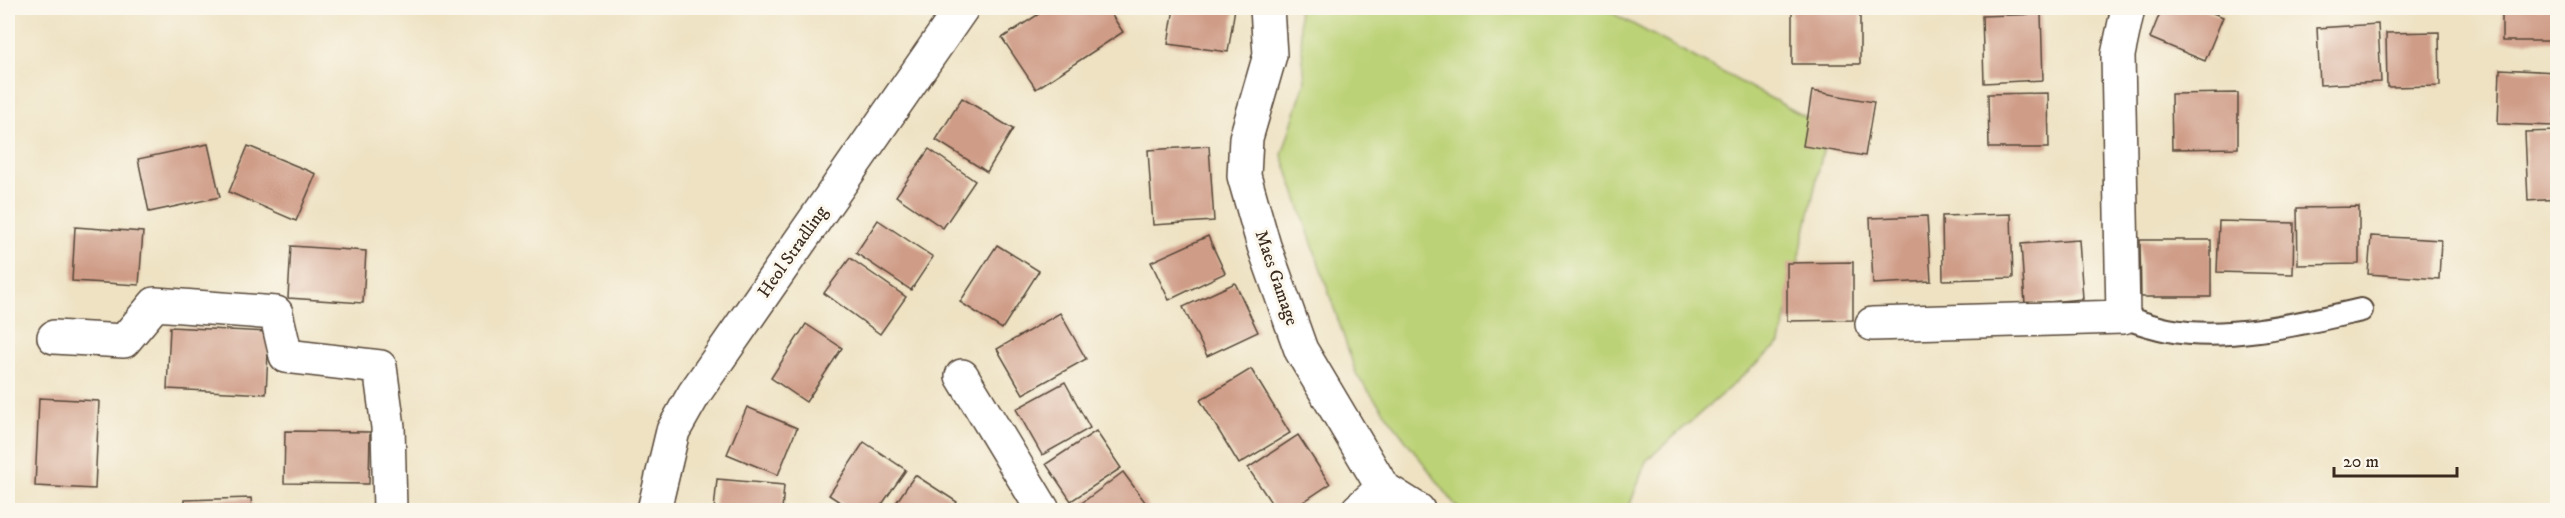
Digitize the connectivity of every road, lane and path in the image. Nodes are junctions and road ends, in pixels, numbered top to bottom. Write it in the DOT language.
graph roads {
  1 [pos="962,8"];
  2 [pos="1267,8"];
  3 [pos="2128,8"];
  4 [pos="2361,310"];
  5 [pos="2123,317"];
  6 [pos="1872,324"];
  7 [pos="54,337"];
  8 [pos="962,376"];
  9 [pos="1383,488"];
  10 [pos="390,510"];
  11 [pos="654,510"];
  12 [pos="1043,510"];
  13 [pos="1358,510"];
  14 [pos="1418,510"];
  1 -- 11 [label="street, Heol Stradling"];
  2 -- 9 [label="street, Maes Gamage"];
  3 -- 5 [label="street"];
  4 -- 5 [label="lane"];
  5 -- 6 [label="street"];
  7 -- 10 [label="street"];
  8 -- 12 [label="street"];
  9 -- 13 [label="street"];
  9 -- 14 [label="street, Maes Gamage"];
}
